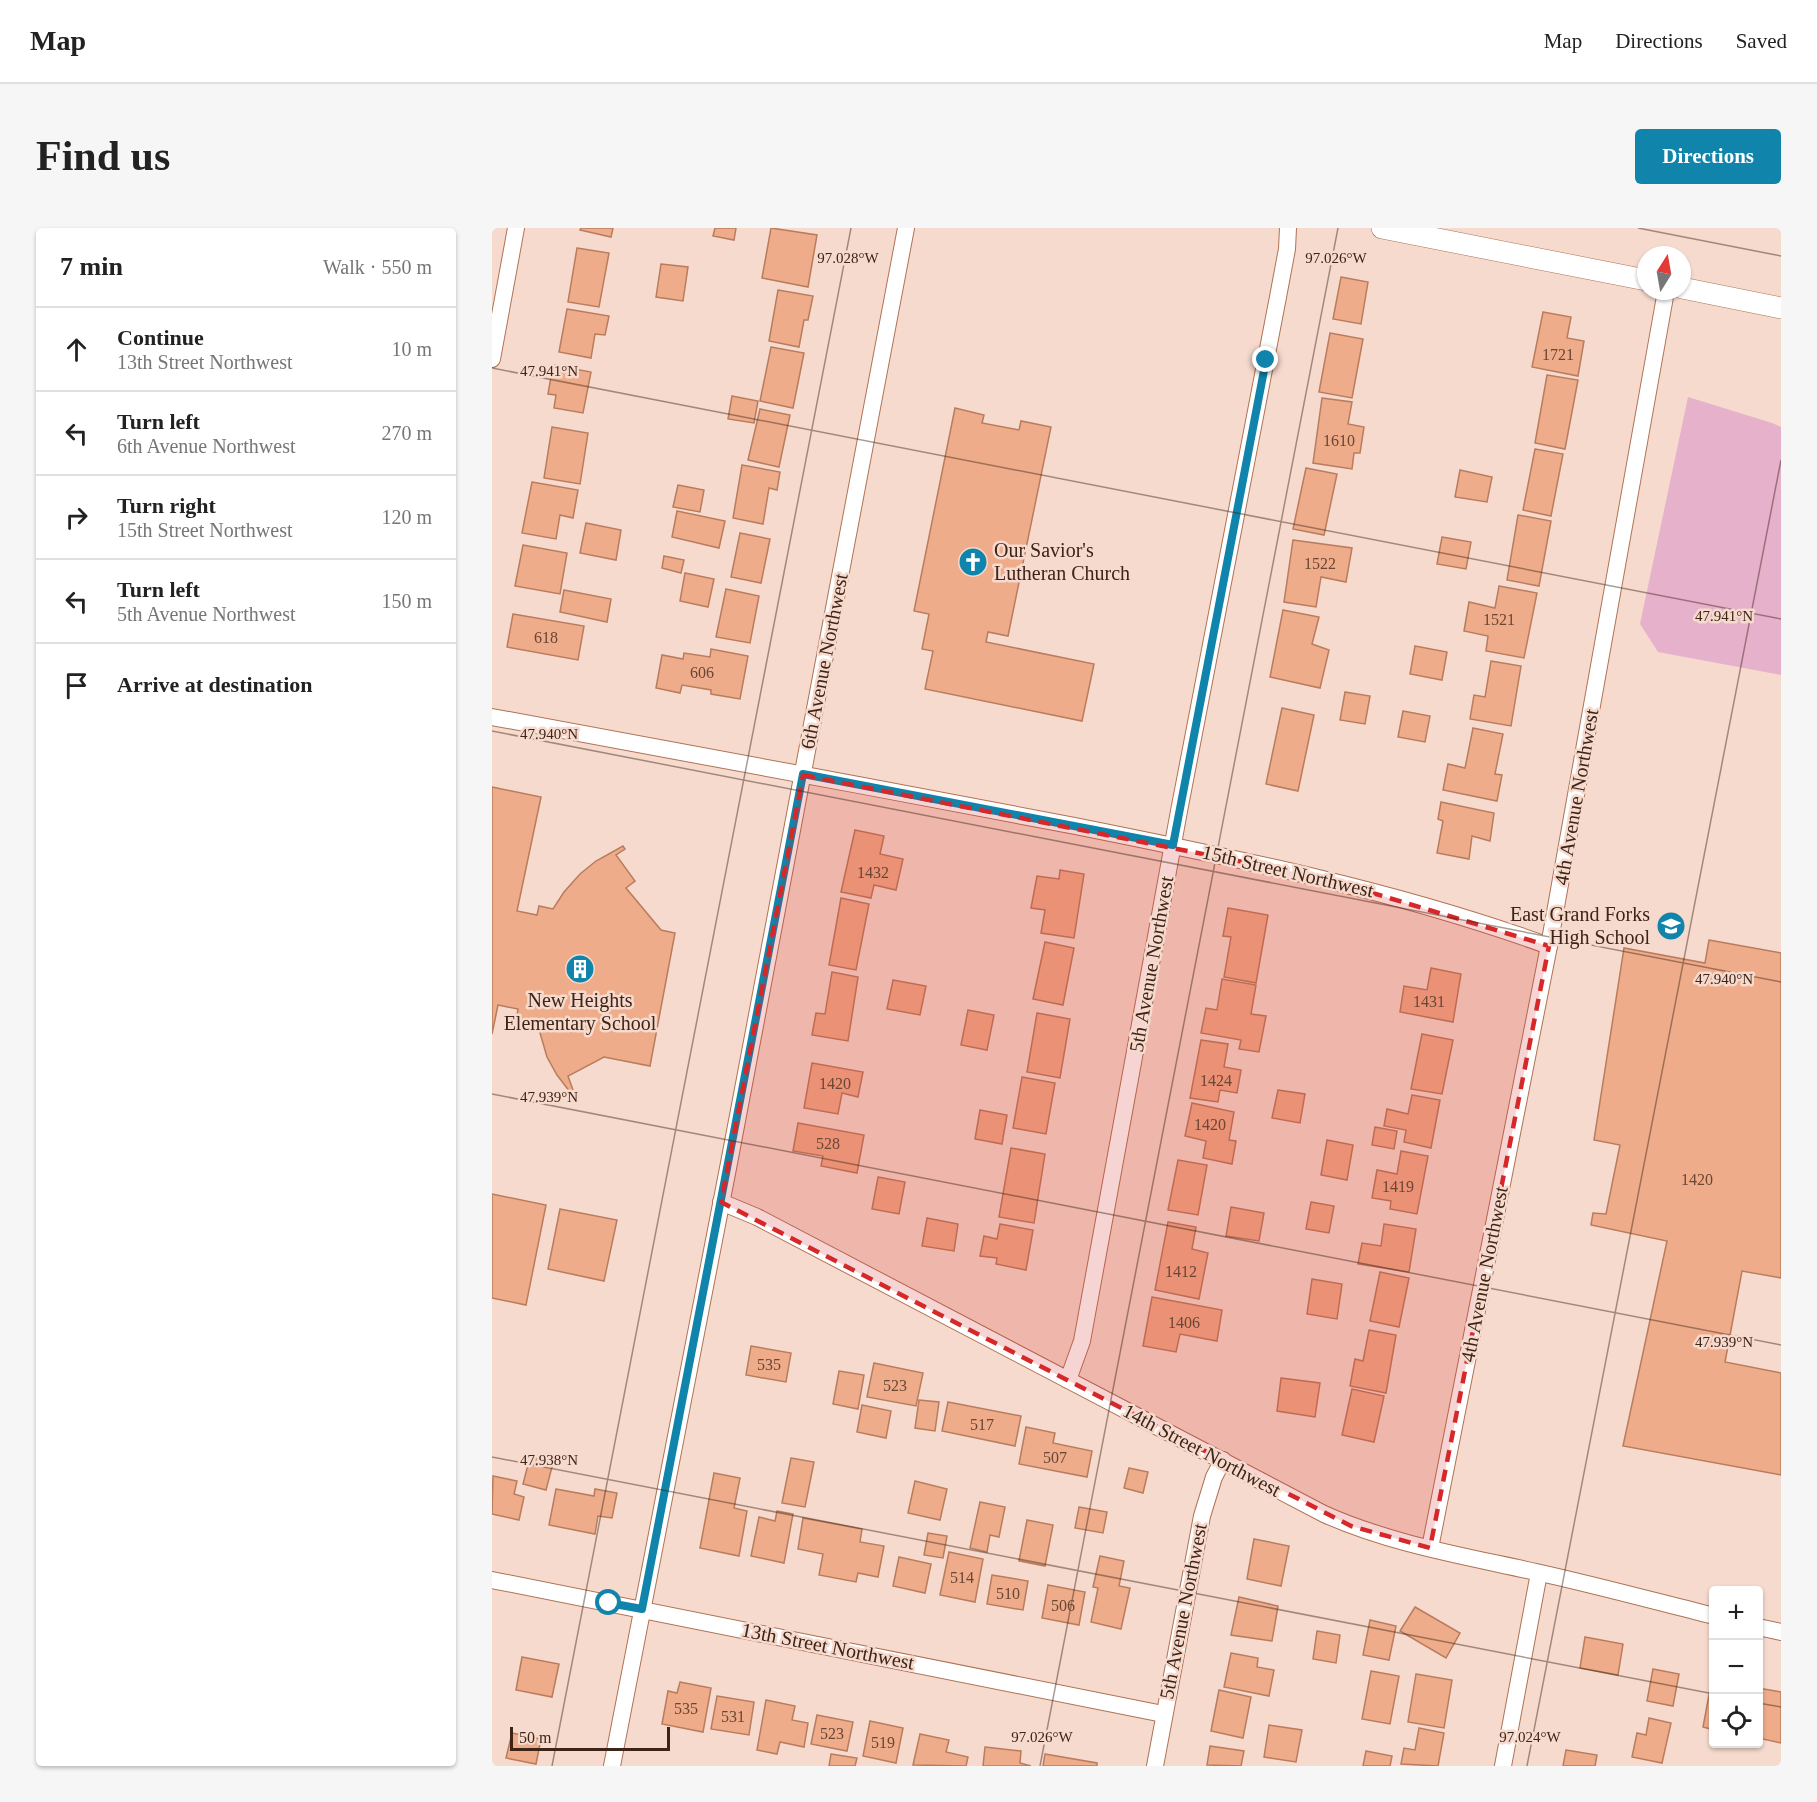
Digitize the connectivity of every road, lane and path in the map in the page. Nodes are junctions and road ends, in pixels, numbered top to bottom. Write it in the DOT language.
graph roads {
  1 [pos="516,228"];
  2 [pos="906,228"];
  3 [pos="1288,228"];
  4 [pos="1382,228"];
  5 [pos="1637,278"];
  6 [pos="1691,290"];
  7 [pos="1664,300"];
  8 [pos="1781,308"];
  9 [pos="492,359"];
  10 [pos="492,717"];
  11 [pos="803,774"];
  12 [pos="1173,845"];
  13 [pos="1549,946"];
  14 [pos="722,1202"];
  15 [pos="1068,1380"];
  16 [pos="1223,1460"];
  17 [pos="1430,1548"];
  18 [pos="1539,1573"];
  19 [pos="492,1580"];
  20 [pos="642,1609"];
  21 [pos="1709,1615"];
  22 [pos="1763,1628"];
  23 [pos="1781,1632"];
  24 [pos="1163,1714"];
  25 [pos="612,1766"];
  26 [pos="1155,1766"];
  27 [pos="1503,1766"];
  1 -- 9 [label="street"];
  2 -- 11 [label="street, 6th Avenue Northwest"];
  3 -- 12 [label="street, 5th Avenue Northwest"];
  4 -- 5 [label="street"];
  6 -- 8 [label="street"];
  7 -- 13 [label="street, 4th Avenue Northwest"];
  10 -- 11 [label="street, 15th Street Northwest"];
  11 -- 12 [label="street, 15th Street Northwest"];
  11 -- 14 [label="street, 6th Avenue Northwest"];
  12 -- 13 [label="street, 15th Street Northwest"];
  12 -- 15 [label="street, 5th Avenue Northwest"];
  13 -- 17 [label="street, 4th Avenue Northwest"];
  14 -- 15 [label="street, 14th Street Northwest"];
  14 -- 20 [label="street, 6th Avenue Northwest"];
  15 -- 16 [label="street, 14th Street Northwest"];
  16 -- 17 [label="street, 14th Street Northwest"];
  16 -- 24 [label="street, 5th Avenue Northwest"];
  17 -- 18 [label="street, 14th Street Northwest"];
  18 -- 21 [label="street, 14th Street Northwest"];
  18 -- 27 [label="street"];
  19 -- 20 [label="street, 13th Street Northwest"];
  20 -- 24 [label="street, 13th Street Northwest"];
  20 -- 25 [label="street, 6th Avenue Northwest"];
  22 -- 23 [label="street"];
  24 -- 26 [label="street, 5th Avenue Northwest"];
}
